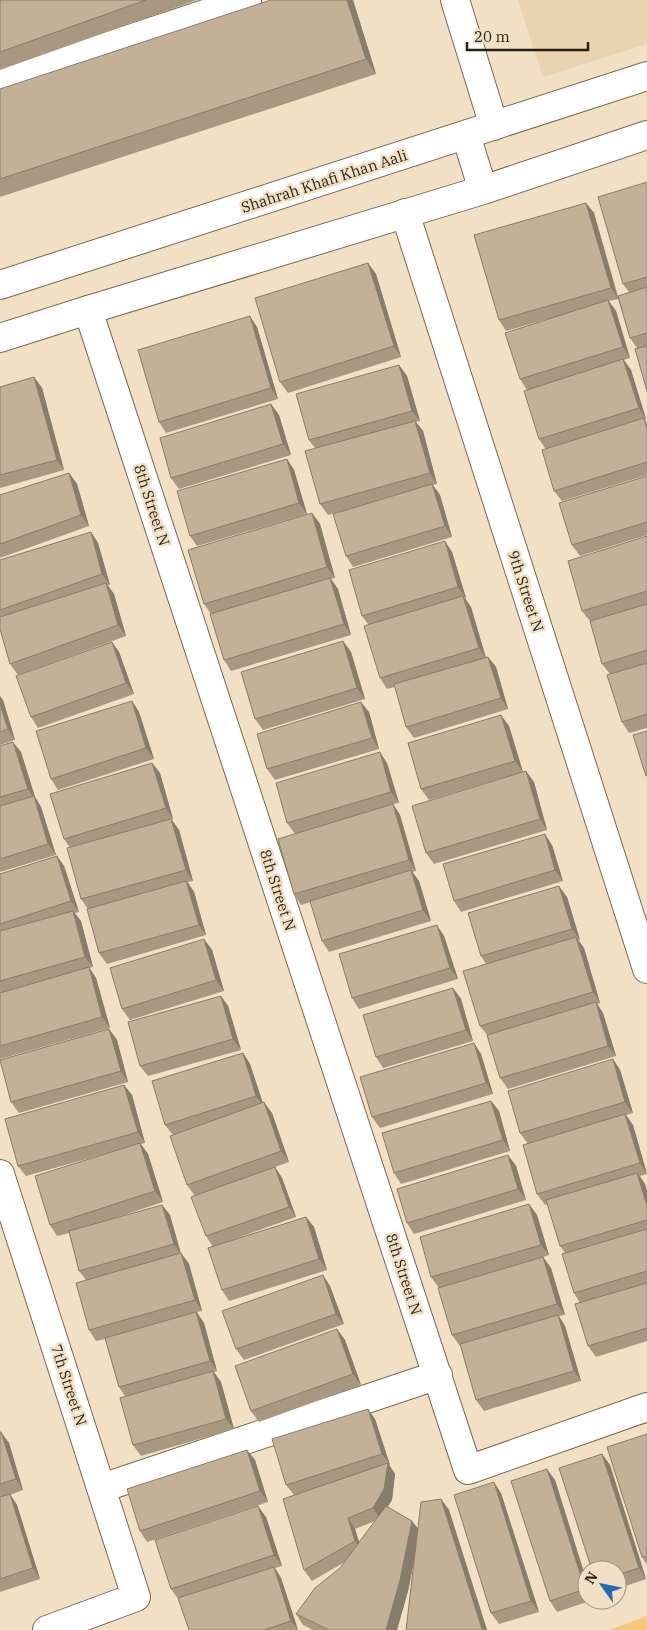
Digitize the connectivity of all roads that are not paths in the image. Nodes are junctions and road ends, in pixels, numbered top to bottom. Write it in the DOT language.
graph roads {
  1 [pos="247,0"];
  2 [pos="455,0"];
  3 [pos="647,76"];
  4 [pos="0,82"];
  5 [pos="494,126"];
  6 [pos="466,135"];
  7 [pos="647,135"];
  8 [pos="483,190"];
  9 [pos="405,213"];
  10 [pos="0,285"];
  11 [pos="88,310"];
  12 [pos="0,338"];
  13 [pos="647,969"];
  14 [pos="0,1174"];
  15 [pos="438,1375"];
  16 [pos="647,1407"];
  17 [pos="102,1488"];
  18 [pos="47,1630"];
  1 -- 4 [label="street"];
  2 -- 5 [label="street"];
  3 -- 5 [label="street, Shahrah Khafi Khan Aali"];
  5 -- 6 [label="street, Shahrah Khafi Khan Aali"];
  6 -- 8 [label="street"];
  6 -- 10 [label="street, Shahrah Khafi Khan Aali"];
  7 -- 8 [label="street"];
  8 -- 9 [label="street"];
  9 -- 11 [label="street"];
  9 -- 13 [label="street, 9th Street N"];
  11 -- 12 [label="street"];
  11 -- 15 [label="street, 8th Street N"];
  14 -- 17 [label="street, 7th Street N"];
  15 -- 16 [label="street, 8th Street N"];
  15 -- 17 [label="street"];
  17 -- 18 [label="street, 7th Street N"];
}
